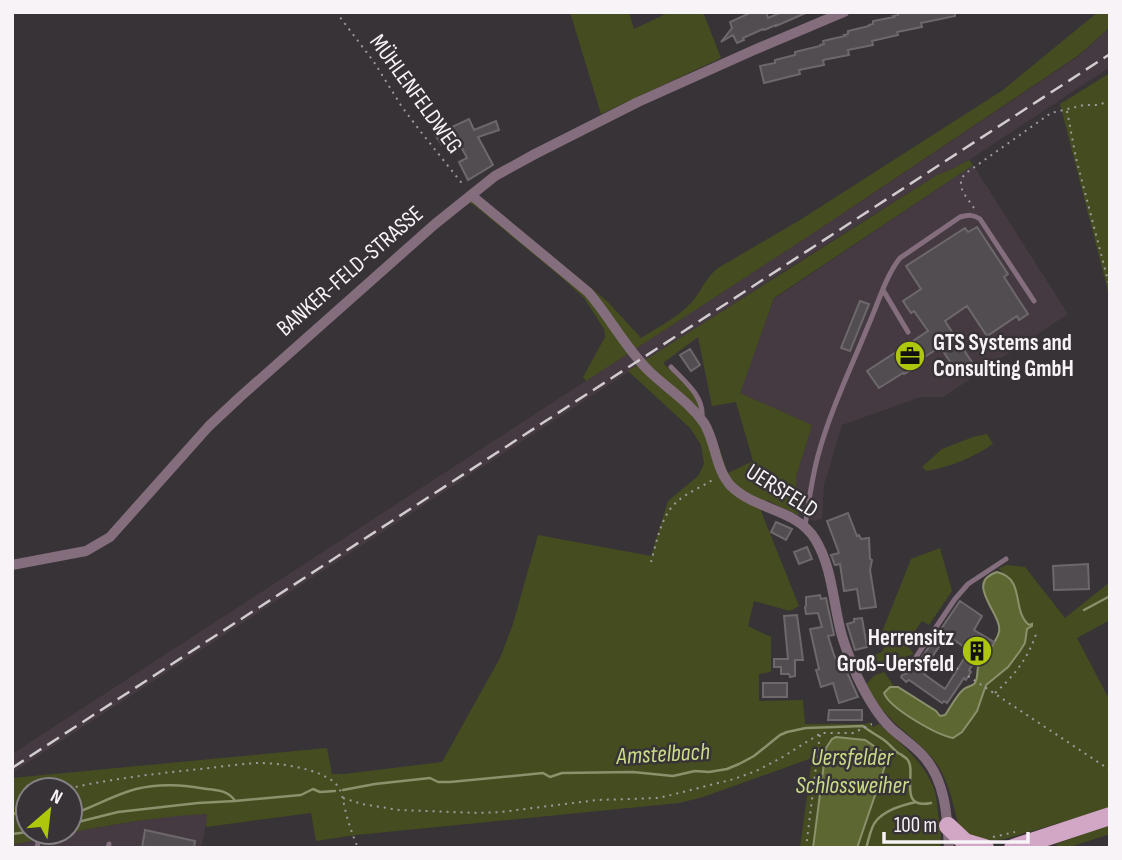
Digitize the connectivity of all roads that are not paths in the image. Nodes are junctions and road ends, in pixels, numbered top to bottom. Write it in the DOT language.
graph roads {
  1 [pos="844,12"];
  2 [pos="827,15"];
  3 [pos="471,195"];
  4 [pos="883,290"];
  5 [pos="1034,301"];
  6 [pos="908,332"];
  7 [pos="671,367"];
  8 [pos="702,420"];
  9 [pos="805,526"];
  10 [pos="1006,559"];
  11 [pos="12,565"];
  12 [pos="916,657"];
  13 [pos="1110,816"];
  14 [pos="948,827"];
  15 [pos="987,843"];
  16 [pos="949,848"];
  17 [pos="1013,848"];
  1 -- 2 [label="street, BANKER-FELD-STRASSE"];
  2 -- 3 [label="street, BANKER-FELD-STRASSE"];
  3 -- 8 [label="street, UERSFELD"];
  3 -- 11 [label="street, BANKER-FELD-STRASSE"];
  4 -- 5 [label="lane"];
  4 -- 6 [label="lane"];
  4 -- 9 [label="lane"];
  7 -- 8 [label="lane"];
  8 -- 9 [label="street, UERSFELD"];
  9 -- 14 [label="street, UERSFELD"];
  10 -- 12 [label="lane"];
  13 -- 17 [label="main road"];
  14 -- 15 [label="main road"];
  14 -- 16 [label="street, UERSFELD"];
}
